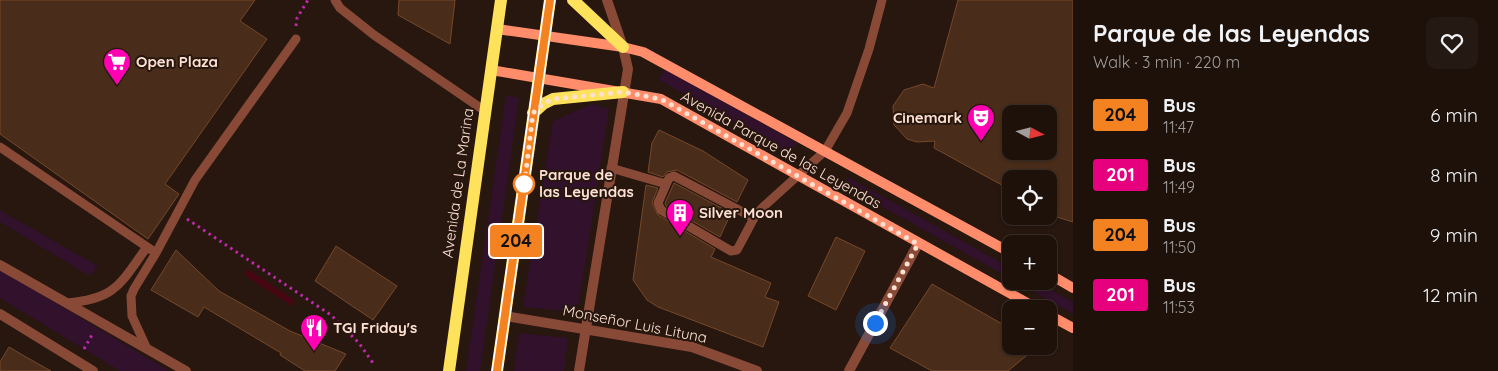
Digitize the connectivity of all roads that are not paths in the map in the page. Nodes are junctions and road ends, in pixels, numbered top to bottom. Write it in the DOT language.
graph roads {
  1 [pos="335,0"];
  2 [pos="501,0"];
  3 [pos="550,0"];
  4 [pos="573,0"];
  5 [pos="607,0"];
  6 [pos="882,0"];
  7 [pos="497,30"];
  8 [pos="546,36"];
  9 [pos="296,39"];
  10 [pos="623,47"];
  11 [pos="491,70"];
  12 [pos="538,79"];
  13 [pos="623,92"];
  14 [pos="485,111"];
  15 [pos="533,113"];
  16 [pos="0,147"];
  17 [pos="825,151"];
  18 [pos="611,168"];
  19 [pos="797,174"];
  20 [pos="666,184"];
  21 [pos="754,218"];
  22 [pos="918,244"];
  23 [pos="147,247"];
  24 [pos="1002,248"];
  25 [pos="156,253"];
  26 [pos="0,265"];
  27 [pos="1057,279"];
  28 [pos="1073,288"];
  29 [pos="1021,300"];
  30 [pos="67,303"];
  31 [pos="0,314"];
  32 [pos="505,316"];
  33 [pos="1057,319"];
  34 [pos="1073,328"];
  35 [pos="585,329"];
  36 [pos="147,349"];
  37 [pos="451,357"];
  38 [pos="93,371"];
  39 [pos="186,371"];
  40 [pos="442,371"];
  41 [pos="449,371"];
  42 [pos="497,371"];
  43 [pos="579,371"];
  44 [pos="757,371"];
  45 [pos="849,371"];
  1 -- 14 [label="lane"];
  2 -- 7 [label="main road, Avenida de La Marina"];
  3 -- 8 [label="main road"];
  4 -- 10 [label="main road"];
  5 -- 10 [label="street"];
  6 -- 17 [label="lane"];
  7 -- 8 [label="main road, Avenida Parque de las Leyendas"];
  7 -- 11 [label="main road, Avenida de La Marina"];
  8 -- 10 [label="main road, Avenida Parque de las Leyendas"];
  8 -- 12 [label="main road"];
  9 -- 25 [label="lane"];
  10 -- 13 [label="street"];
  10 -- 17 [label="main road, Avenida Parque de las Leyendas"];
  11 -- 12 [label="main road, Avenida Parque de las Leyendas"];
  11 -- 14 [label="main road, Avenida de La Marina"];
  12 -- 13 [label="main road, Avenida Parque de las Leyendas"];
  12 -- 15 [label="main road"];
  13 -- 15 [label="main road"];
  13 -- 18 [label="street"];
  13 -- 19 [label="main road, Avenida Parque de las Leyendas"];
  14 -- 37 [label="main road, Avenida de La Marina"];
  15 -- 32 [label="main road"];
  16 -- 23 [label="lane"];
  17 -- 19 [label="lane"];
  17 -- 24 [label="main road, Avenida Parque de las Leyendas"];
  18 -- 20 [label="lane"];
  18 -- 35 [label="street"];
  19 -- 21 [label="lane"];
  19 -- 22 [label="main road, Avenida Parque de las Leyendas"];
  20 -- 21 [label="lane"];
  20 -- 21 [label="lane"];
  22 -- 29 [label="main road, Avenida Parque de las Leyendas"];
  22 -- 45 [label="street"];
  23 -- 25 [label="lane"];
  23 -- 30 [label="lane"];
  25 -- 36 [label="lane"];
  26 -- 30 [label="street"];
  27 -- 28 [label="main road"];
  30 -- 36 [label="street"];
  31 -- 38 [label="street"];
  32 -- 35 [label="street, Monseñor Luis Lituna"];
  32 -- 42 [label="main road"];
  33 -- 34 [label="main road"];
  35 -- 43 [label="street"];
  35 -- 44 [label="street, Monseñor Luis Lituna"];
  36 -- 39 [label="street"];
  37 -- 40 [label="main road"];
  37 -- 41 [label="main road, Avenida de La Marina"];
}
